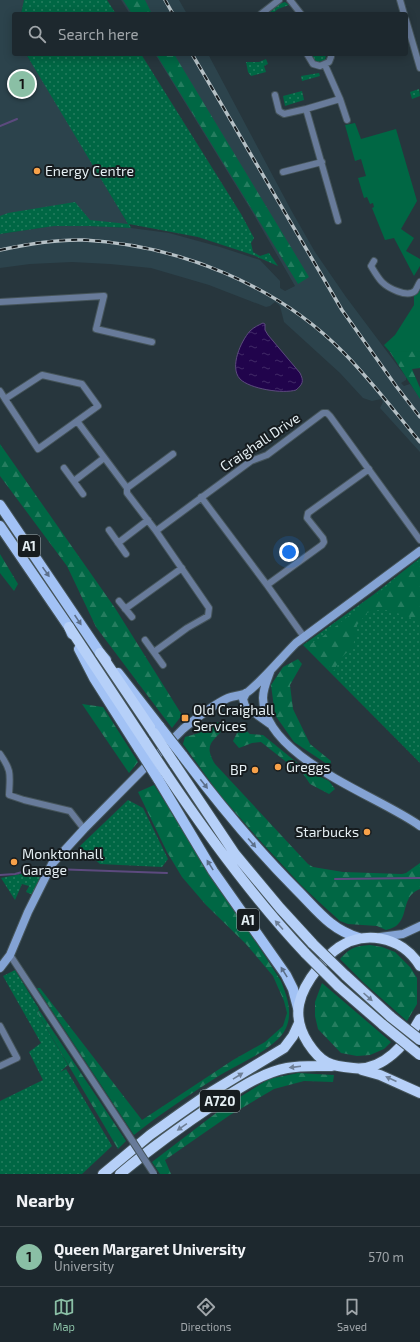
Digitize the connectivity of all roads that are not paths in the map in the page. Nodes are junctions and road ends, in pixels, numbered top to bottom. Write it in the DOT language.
graph roads {
  1 [pos="278,0"];
  2 [pos="290,0"];
  3 [pos="400,0"];
  4 [pos="263,12"];
  5 [pos="299,12"];
  6 [pos="403,12"];
  7 [pos="408,27"];
  8 [pos="308,56"];
  9 [pos="330,56"];
  10 [pos="325,65"];
  11 [pos="420,68"];
  12 [pos="275,95"];
  13 [pos="340,99"];
  14 [pos="306,109"];
  15 [pos="347,120"];
  16 [pos="322,162"];
  17 [pos="284,172"];
  18 [pos="338,220"];
  19 [pos="370,265"];
  20 [pos="420,282"];
  21 [pos="0,302"];
  22 [pos="152,342"];
  23 [pos="0,391"];
  24 [pos="5,399"];
  25 [pos="77,421"];
  26 [pos="173,454"];
  27 [pos="104,458"];
  28 [pos="64,468"];
  29 [pos="368,469"];
  30 [pos="74,481"];
  31 [pos="127,488"];
  32 [pos="83,494"];
  33 [pos="201,498"];
  34 [pos="0,505"];
  35 [pos="148,520"];
  36 [pos="0,526"];
  37 [pos="109,530"];
  38 [pos="156,531"];
  39 [pos="420,540"];
  40 [pos="118,543"];
  41 [pos="420,551"];
  42 [pos="126,554"];
  43 [pos="182,568"];
  44 [pos="267,586"];
  45 [pos="119,601"];
  46 [pos="126,609"];
  47 [pos="132,617"];
  48 [pos="69,627"];
  49 [pos="304,637"];
  50 [pos="145,640"];
  51 [pos="154,652"];
  52 [pos="100,653"];
  53 [pos="163,665"];
  54 [pos="270,671"];
  55 [pos="248,692"];
  56 [pos="263,700"];
  57 [pos="221,702"];
  58 [pos="243,703"];
  59 [pos="251,711"];
  60 [pos="271,724"];
  61 [pos="157,730"];
  62 [pos="0,754"];
  63 [pos="162,776"];
  64 [pos="420,826"];
  65 [pos="84,828"];
  66 [pos="420,926"];
  67 [pos="380,937"];
  68 [pos="359,938"];
  69 [pos="10,955"];
  70 [pos="420,966"];
  71 [pos="0,968"];
  72 [pos="298,1008"];
  73 [pos="420,1019"];
  74 [pos="299,1023"];
  75 [pos="0,1026"];
  76 [pos="420,1040"];
  77 [pos="420,1055"];
  78 [pos="0,1066"];
  79 [pos="334,1066"];
  80 [pos="360,1069"];
  81 [pos="420,1093"];
  82 [pos="103,1174"];
  83 [pos="120,1174"];
  84 [pos="154,1174"];
  1 -- 4 [label="street"];
  2 -- 5 [label="street"];
  3 -- 6 [label="street"];
  7 -- 11 [label="street"];
  8 -- 10 [label="street"];
  9 -- 10 [label="street"];
  10 -- 13 [label="street"];
  12 -- 14 [label="street"];
  13 -- 14 [label="street"];
  13 -- 15 [label="street"];
  14 -- 16 [label="street"];
  16 -- 17 [label="street"];
  16 -- 18 [label="street"];
  19 -- 20 [label="street"];
  21 -- 22 [label="street"];
  23 -- 24 [label="street"];
  24 -- 25 [label="street"];
  24 -- 25 [label="street"];
  25 -- 27 [label="street"];
  26 -- 31 [label="street"];
  27 -- 30 [label="street"];
  27 -- 31 [label="street"];
  28 -- 30 [label="street"];
  29 -- 33 [label="street, Craighall Drive"];
  29 -- 39 [label="street, Craighall Drive"];
  29 -- 44 [label="street"];
  30 -- 32 [label="street"];
  31 -- 35 [label="street"];
  33 -- 38 [label="street, Craighall Drive"];
  33 -- 44 [label="street"];
  34 -- 52 [label="main road, A1, one-way"];
  35 -- 38 [label="street"];
  35 -- 40 [label="street"];
  36 -- 48 [label="main road, A1"];
  37 -- 40 [label="street"];
  38 -- 43 [label="street"];
  40 -- 42 [label="street"];
  41 -- 49 [label="main road"];
  43 -- 46 [label="street"];
  43 -- 51 [label="street"];
  44 -- 49 [label="street"];
  45 -- 46 [label="street"];
  46 -- 47 [label="street"];
  48 -- 63 [label="highway, A1, bridge"];
  49 -- 54 [label="main road"];
  50 -- 51 [label="street"];
  51 -- 53 [label="street"];
  52 -- 61 [label="highway, A1"];
  54 -- 55 [label="main road"];
  54 -- 56 [label="main road"];
  55 -- 56 [label="main road"];
  55 -- 57 [label="main road"];
  55 -- 58 [label="main road"];
  56 -- 59 [label="main road"];
  56 -- 60 [label="main road"];
  57 -- 58 [label="main road"];
  57 -- 65 [label="main road"];
  58 -- 59 [label="main road"];
  59 -- 60 [label="main road"];
  60 -- 64 [label="main road"];
  61 -- 68 [label="main road, A1, one-way, bridge"];
  61 -- 76 [label="highway, A1, one-way, bridge"];
  62 -- 65 [label="street"];
  72 -- 63 [label="main road, A1, one-way"];
  77 -- 63 [label="highway, A1, one-way, bridge"];
  65 -- 69 [label="main road"];
  66 -- 67 [label="main road"];
  67 -- 68 [label="highway"];
  67 -- 70 [label="highway"];
  68 -- 72 [label="highway"];
  69 -- 71 [label="main road"];
  69 -- 84 [label="street, bridge"];
  72 -- 74 [label="highway"];
  73 -- 80 [label="highway"];
  74 -- 79 [label="highway"];
  82 -- 74 [label="highway, A720, one-way"];
  75 -- 78 [label="street"];
  79 -- 80 [label="highway"];
  79 -- 83 [label="highway, A720, one-way"];
  81 -- 80 [label="highway, one-way"];
}
